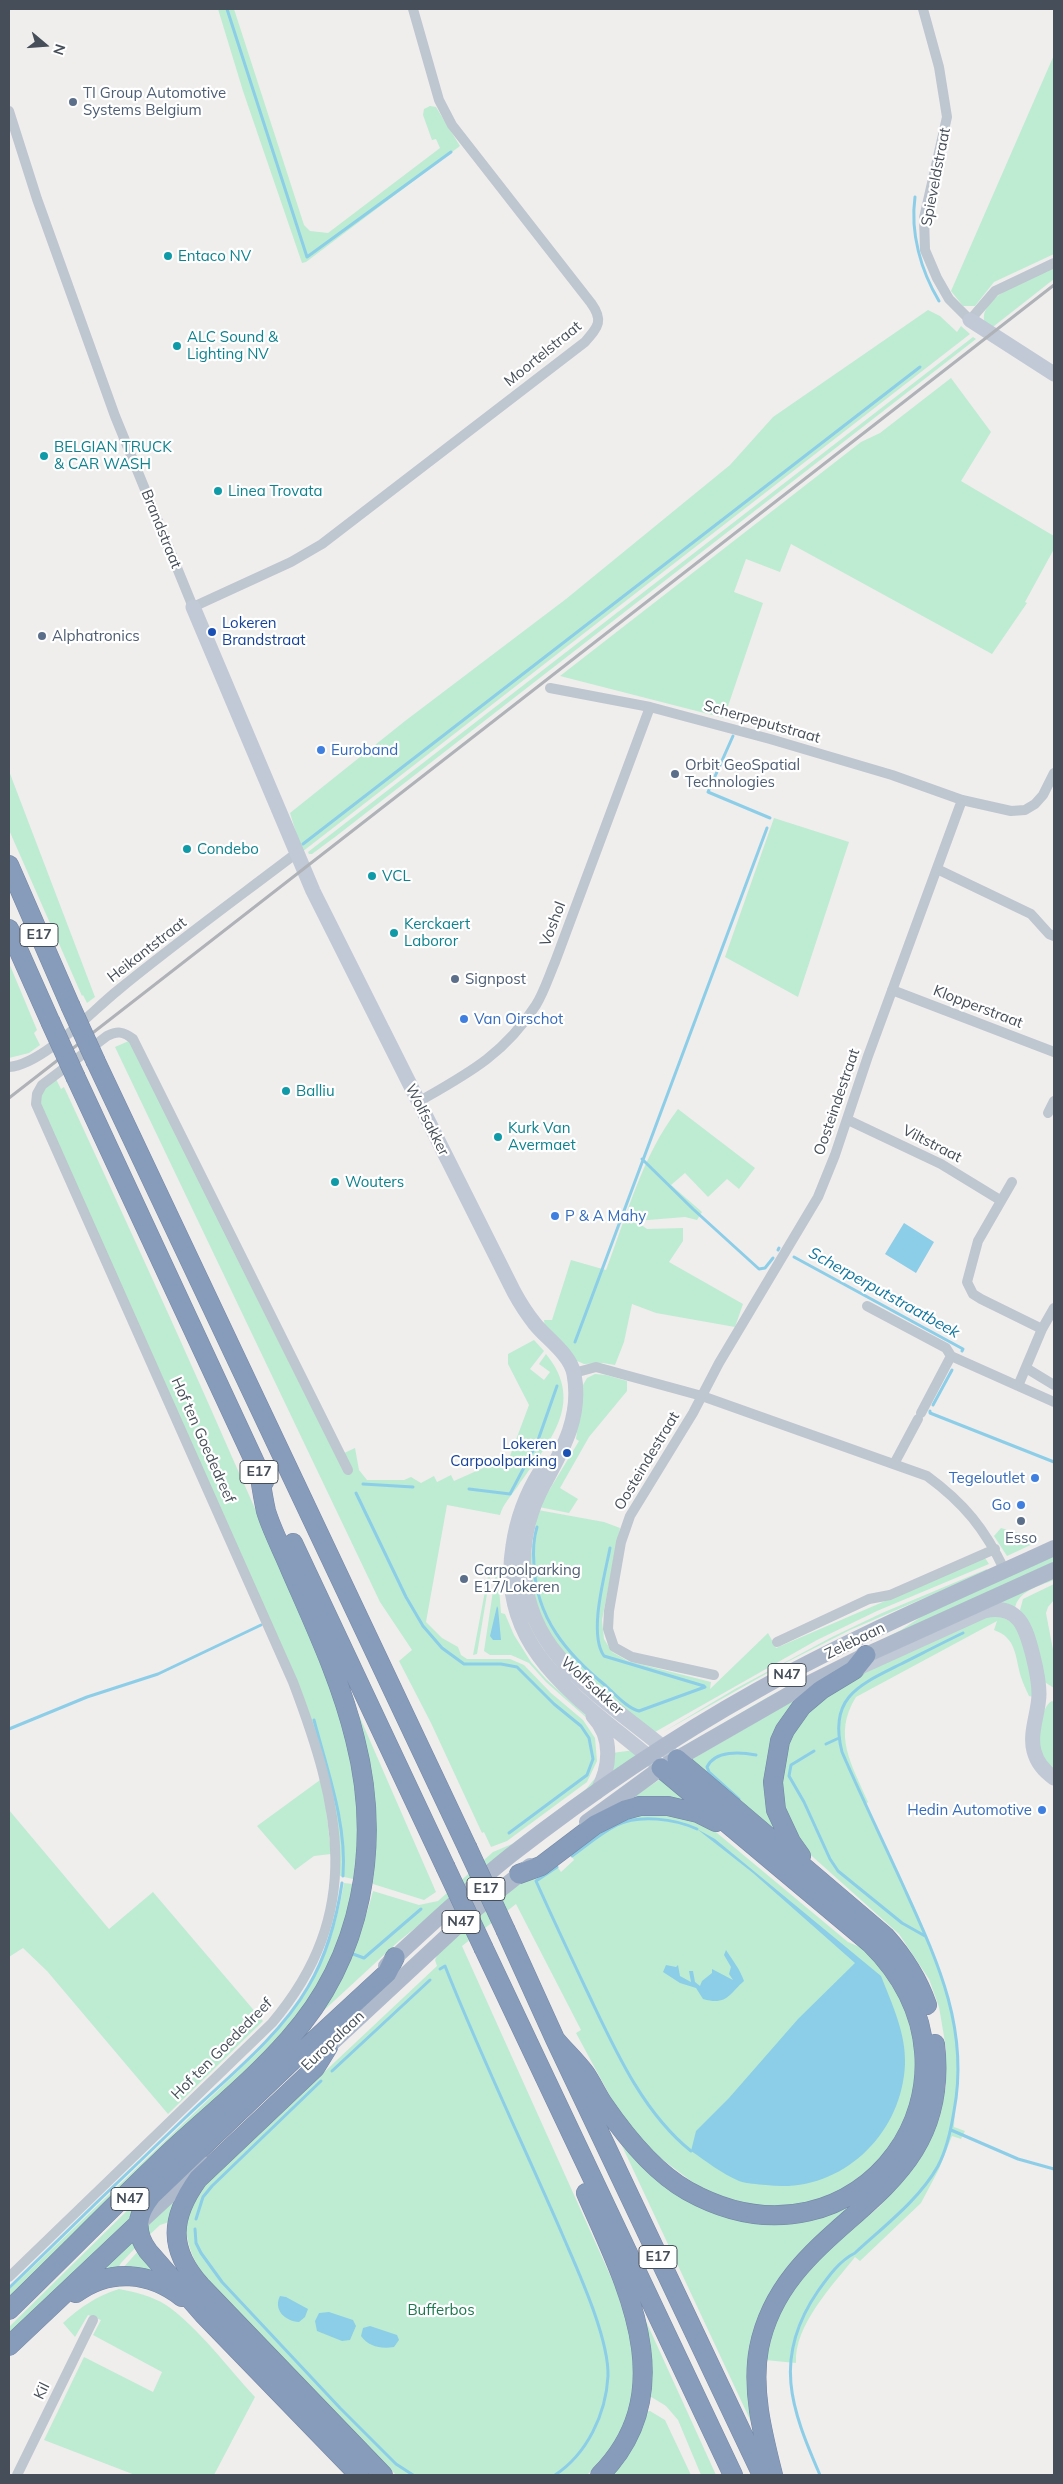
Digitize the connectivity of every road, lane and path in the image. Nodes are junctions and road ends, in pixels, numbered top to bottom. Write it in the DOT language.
graph roads {
  1 [pos="413,9"];
  2 [pos="923,9"];
  3 [pos="9,111"];
  4 [pos="1054,263"];
  5 [pos="975,324"];
  6 [pos="1054,374"];
  7 [pos="193,607"];
  8 [pos="550,688"];
  9 [pos="650,707"];
  10 [pos="1054,773"];
  11 [pos="962,800"];
  12 [pos="299,857"];
  13 [pos="9,865"];
  14 [pos="937,869"];
  15 [pos="9,929"];
  16 [pos="1054,936"];
  17 [pos="892,990"];
  18 [pos="1054,1052"];
  19 [pos="14,1066"];
  20 [pos="418,1102"];
  21 [pos="1054,1102"];
  22 [pos="1048,1113"];
  23 [pos="848,1120"];
  24 [pos="1012,1182"];
  25 [pos="1000,1200"];
  26 [pos="867,1306"];
  27 [pos="1054,1308"];
  28 [pos="1042,1329"];
  29 [pos="951,1356"];
  30 [pos="1026,1368"];
  31 [pos="574,1373"];
  32 [pos="1054,1385"];
  33 [pos="1018,1386"];
  34 [pos="702,1396"];
  35 [pos="1054,1402"];
  36 [pos="571,1428"];
  37 [pos="894,1464"];
  38 [pos="348,1470"];
  39 [pos="259,1471"];
  40 [pos="1054,1548"];
  41 [pos="995,1549"];
  42 [pos="1054,1570"];
  43 [pos="1005,1571"];
  44 [pos="777,1642"];
  45 [pos="531,1647"];
  46 [pos="866,1655"];
  47 [pos="854,1670"];
  48 [pos="714,1676"];
  49 [pos="662,1758"];
  50 [pos="1054,1778"];
  51 [pos="597,1792"];
  52 [pos="519,1874"];
  53 [pos="870,1943"];
  54 [pos="395,1957"];
  55 [pos="905,1960"];
  56 [pos="554,2039"];
  57 [pos="328,2046"];
  58 [pos="577,2145"];
  59 [pos="138,2225"];
  60 [pos="9,2277"];
  61 [pos="53,2304"];
  62 [pos="9,2310"];
  63 [pos="203,2314"];
  64 [pos="9,2319"];
  65 [pos="93,2320"];
  66 [pos="9,2346"];
  67 [pos="17,2475"];
  68 [pos="360,2475"];
  69 [pos="384,2475"];
  70 [pos="600,2475"];
  71 [pos="733,2475"];
  72 [pos="762,2475"];
  73 [pos="773,2475"];
  1 -- 7 [label="street, Moortelstraat"];
  2 -- 5 [label="street, Spieveldstraat"];
  3 -- 7 [label="street, Brandstraat"];
  4 -- 5 [label="street"];
  5 -- 6 [label="street"];
  7 -- 12 [label="street, Brandstraat"];
  8 -- 9 [label="street, Scherpeputstraat"];
  9 -- 11 [label="street, Scherpeputstraat"];
  9 -- 20 [label="street, Voshol"];
  10 -- 11 [label="street, Scherpeputstraat"];
  11 -- 14 [label="street, Oosteindestraat"];
  12 -- 19 [label="street, Heikantstraat"];
  12 -- 20 [label="street, Wolfsakker"];
  13 -- 56 [label="highway, E17, bridge"];
  14 -- 16 [label="street"];
  14 -- 17 [label="street, Oosteindestraat"];
  15 -- 39 [label="highway, E17, bridge"];
  17 -- 18 [label="street, Klopperstraat"];
  17 -- 23 [label="street, Oosteindestraat"];
  20 -- 31 [label="street, Wolfsakker"];
  21 -- 22 [label="street"];
  23 -- 25 [label="street, Viltstraat"];
  23 -- 34 [label="street, Oosteindestraat"];
  24 -- 25 [label="street"];
  25 -- 28 [label="street"];
  26 -- 29 [label="street"];
  27 -- 28 [label="street"];
  28 -- 30 [label="street"];
  29 -- 33 [label="street"];
  29 -- 37 [label="street"];
  30 -- 32 [label="street"];
  30 -- 33 [label="street"];
  31 -- 34 [label="street"];
  31 -- 36 [label="street, Wolfsakker"];
  33 -- 35 [label="street"];
  34 -- 37 [label="street"];
  34 -- 48 [label="street, Oosteindestraat"];
  36 -- 45 [label="street, Wolfsakker"];
  36 -- 49 [label="street, Wolfsakker"];
  37 -- 41 [label="street"];
  38 -- 60 [label="street, Hof ten Goededreef"];
  39 -- 58 [label="highway, E17, bridge"];
  39 -- 62 [label="highway"];
  40 -- 43 [label="main road, Zelebaan / N47"];
  41 -- 43 [label="street"];
  41 -- 44 [label="street, Zelebaan"];
  42 -- 46 [label="main road, Zelebaan / N47"];
  43 -- 49 [label="main road, Zelebaan / N47"];
  45 -- 49 [label="street, Wolfsakker"];
  45 -- 51 [label="street, Wolfsakker"];
  46 -- 47 [label="highway"];
  46 -- 49 [label="main road, Zelebaan / N47"];
  47 -- 50 [label="street"];
  47 -- 55 [label="highway"];
  49 -- 51 [label="main road, Europalaan / N47"];
  49 -- 52 [label="main road, Europalaan / N47"];
  49 -- 53 [label="highway"];
  49 -- 55 [label="highway"];
  51 -- 54 [label="main road, Europalaan / N47"];
  52 -- 53 [label="highway"];
  52 -- 57 [label="main road, Europalaan / N47"];
  53 -- 56 [label="highway"];
  54 -- 59 [label="highway"];
  54 -- 64 [label="main road, Europalaan / N47"];
  55 -- 73 [label="highway"];
  56 -- 72 [label="highway, E17"];
  57 -- 59 [label="main road, Europalaan / N47"];
  57 -- 69 [label="highway"];
  58 -- 70 [label="highway"];
  58 -- 71 [label="highway, E17"];
  59 -- 61 [label="highway, Europalaan / N47"];
  59 -- 63 [label="highway"];
  61 -- 63 [label="highway"];
  61 -- 66 [label="highway, Europalaan / N47"];
  63 -- 68 [label="highway"];
  65 -- 67 [label="street, Kil"];
}
